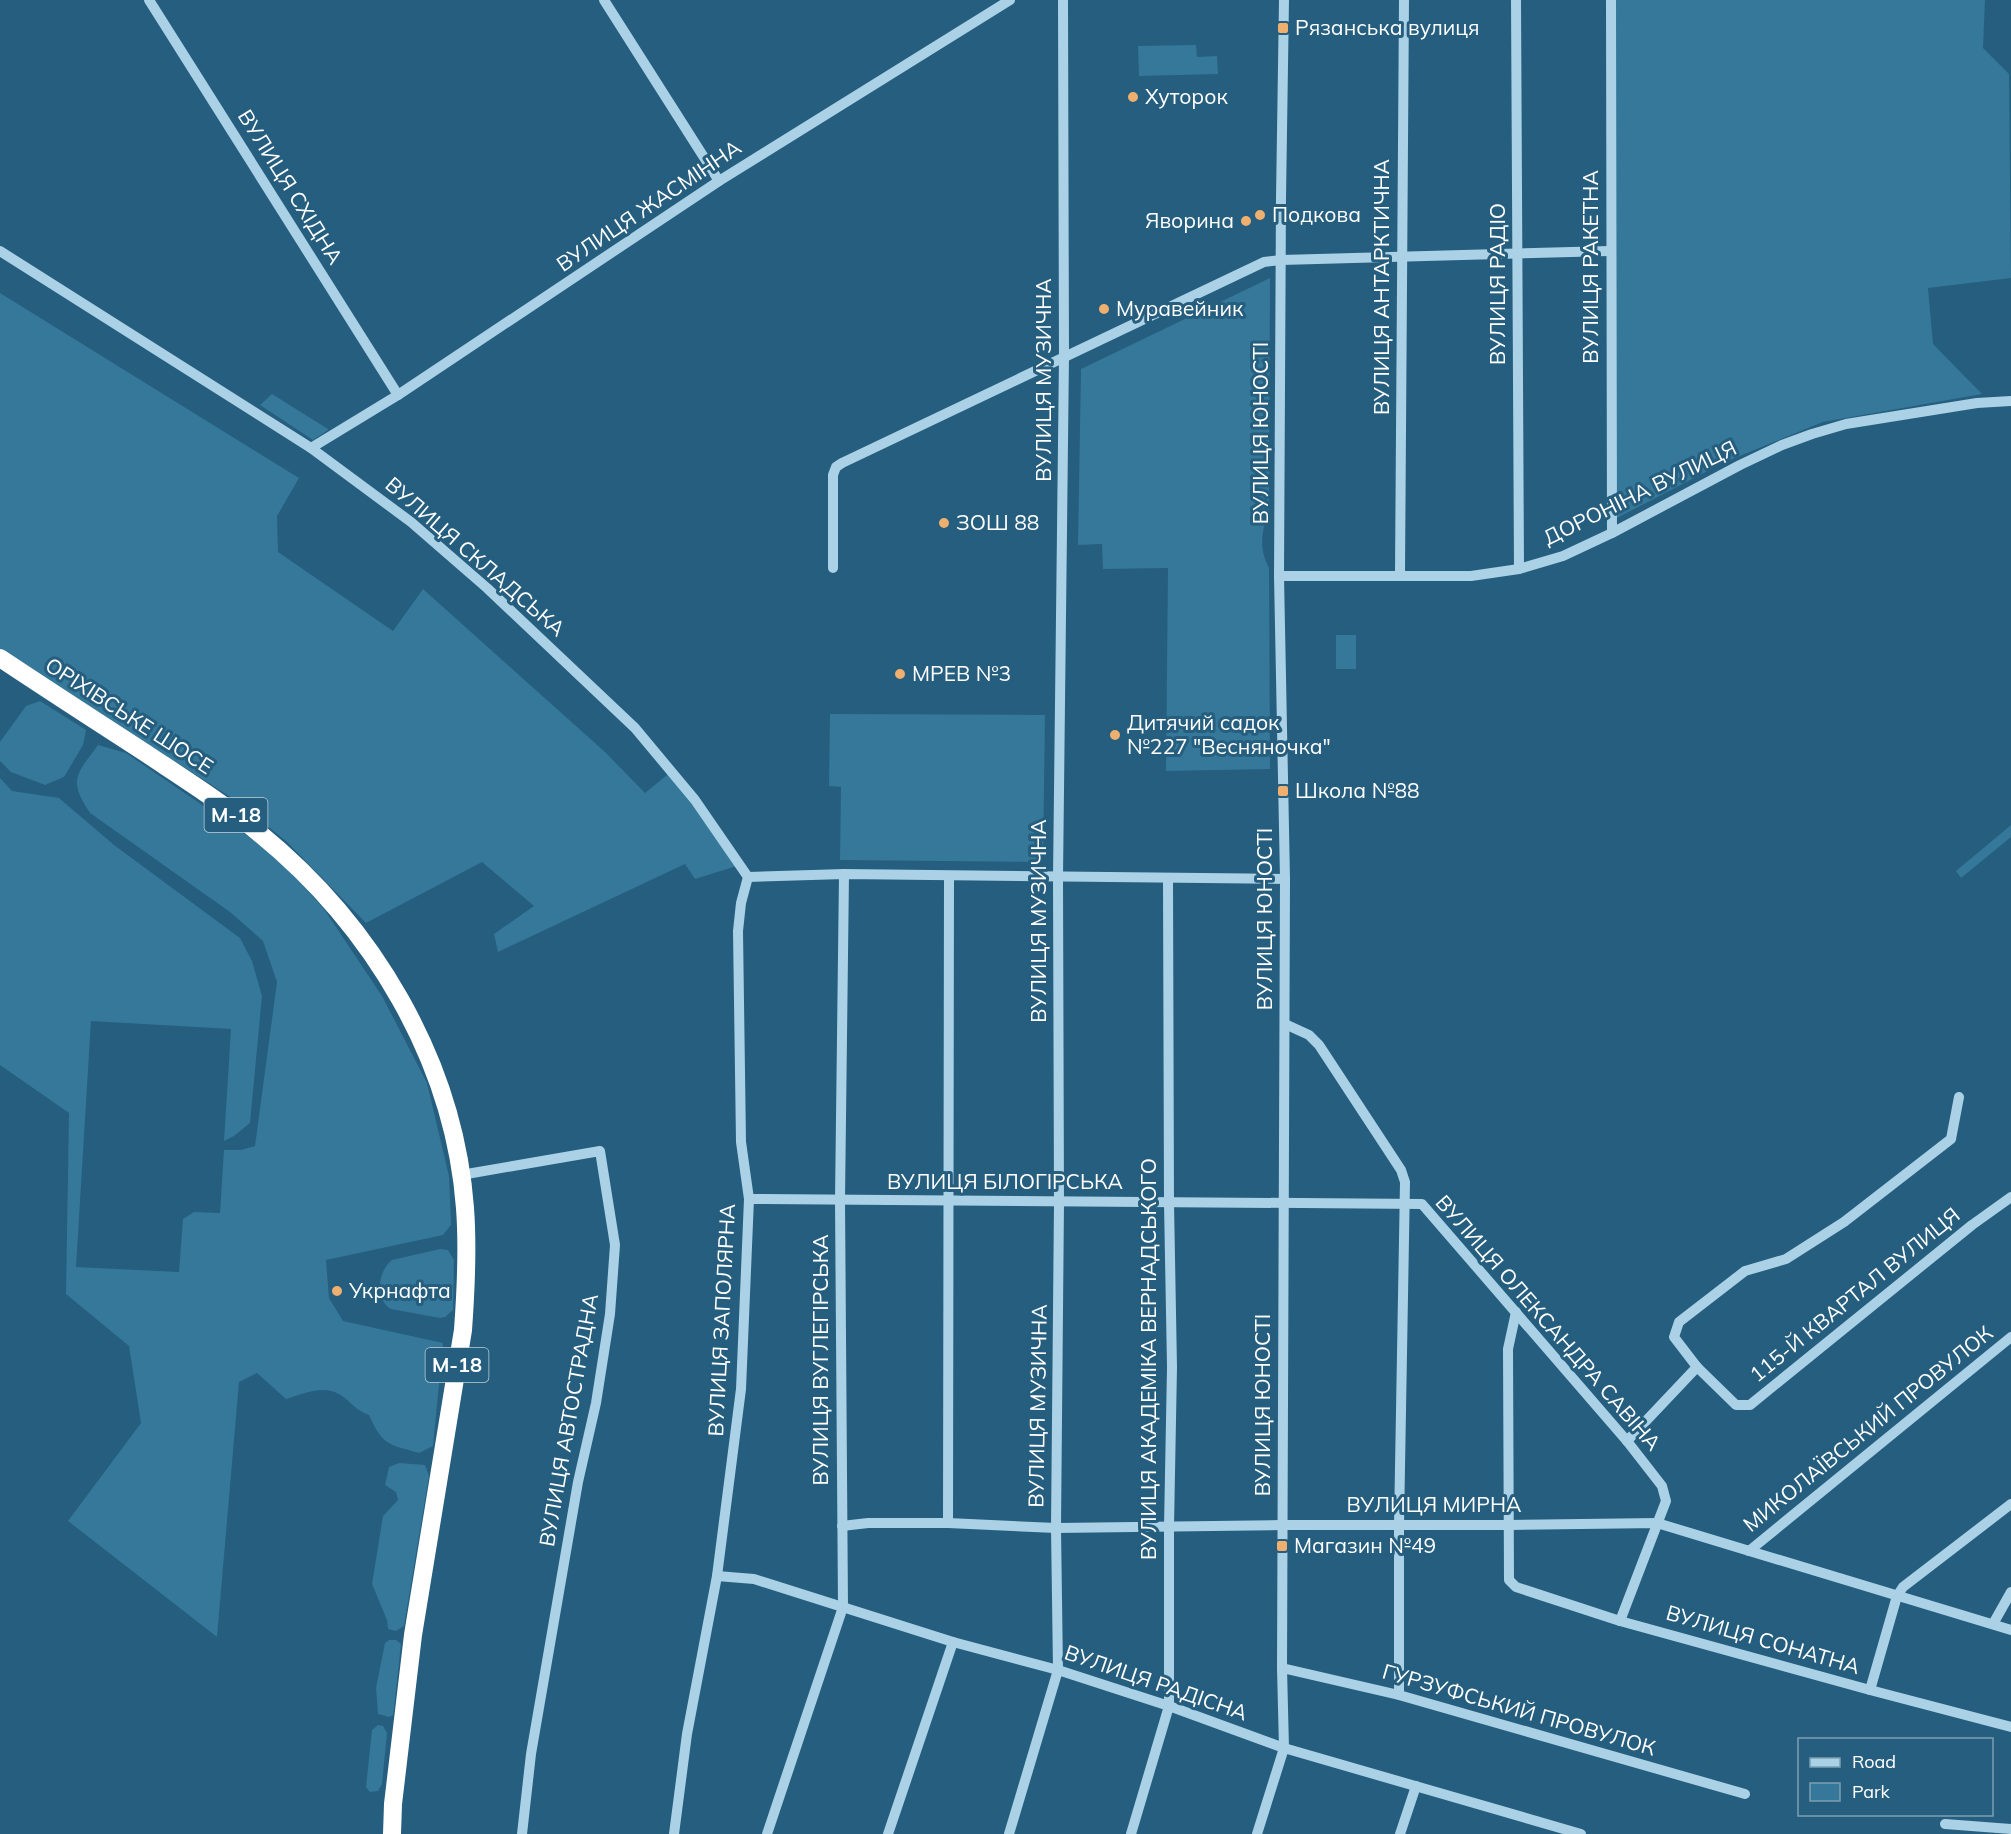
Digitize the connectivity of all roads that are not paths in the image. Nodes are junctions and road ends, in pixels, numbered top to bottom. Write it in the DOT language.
graph roads {
  1 [pos="149,0"];
  2 [pos="604,0"];
  3 [pos="1010,0"];
  4 [pos="1063,0"];
  5 [pos="1284,0"];
  6 [pos="1404,0"];
  7 [pos="1516,0"];
  8 [pos="1611,0"];
  9 [pos="719,181"];
  10 [pos="1610,250"];
  11 [pos="0,251"];
  12 [pos="1517,253"];
  13 [pos="1402,257"];
  14 [pos="1281,260"];
  15 [pos="1064,356"];
  16 [pos="398,395"];
  17 [pos="2011,400"];
  18 [pos="312,448"];
  19 [pos="1612,533"];
  20 [pos="833,568"];
  21 [pos="1519,569"];
  22 [pos="1400,574"];
  23 [pos="1279,576"];
  24 [pos="0,658"];
  25 [pos="844,874"];
  26 [pos="949,876"];
  27 [pos="748,877"];
  28 [pos="1058,877"];
  29 [pos="1168,878"];
  30 [pos="1285,879"];
  31 [pos="1285,1024"];
  32 [pos="1959,1096"];
  33 [pos="460,1175"];
  34 [pos="2011,1197"];
  35 [pos="749,1198"];
  36 [pos="840,1200"];
  37 [pos="950,1202"];
  38 [pos="1059,1203"];
  39 [pos="1169,1203"];
  40 [pos="1283,1203"];
  41 [pos="1405,1204"];
  42 [pos="1516,1312"];
  43 [pos="2011,1337"];
  44 [pos="1697,1367"];
  45 [pos="1627,1441"];
  46 [pos="2011,1504"];
  47 [pos="948,1523"];
  48 [pos="1658,1523"];
  49 [pos="1282,1525"];
  50 [pos="1399,1525"];
  51 [pos="842,1526"];
  52 [pos="1508,1526"];
  53 [pos="1169,1527"];
  54 [pos="1056,1528"];
  55 [pos="1749,1551"];
  56 [pos="717,1576"];
  57 [pos="2011,1592"];
  58 [pos="1898,1596"];
  59 [pos="843,1607"];
  60 [pos="1620,1621"];
  61 [pos="1994,1624"];
  62 [pos="2011,1630"];
  63 [pos="953,1642"];
  64 [pos="1282,1668"];
  65 [pos="1058,1670"];
  66 [pos="1870,1690"];
  67 [pos="1399,1695"];
  68 [pos="1169,1706"];
  69 [pos="2011,1727"];
  70 [pos="1284,1748"];
  71 [pos="1416,1786"];
  72 [pos="1744,1794"];
  73 [pos="1945,1824"];
  74 [pos="2011,1829"];
  75 [pos="1559,1831"];
  76 [pos="392,1834"];
  77 [pos="522,1834"];
  78 [pos="674,1834"];
  79 [pos="767,1834"];
  80 [pos="888,1834"];
  81 [pos="1009,1834"];
  82 [pos="1131,1834"];
  83 [pos="1257,1834"];
  84 [pos="1400,1834"];
  85 [pos="1581,1834"];
  1 -- 16 [label="street, ВУЛИЦЯ СХІДНА"];
  2 -- 9 [label="street"];
  3 -- 9 [label="street, ВУЛИЦЯ ЖАСМІННА"];
  4 -- 15 [label="street, ВУЛИЦЯ МУЗИЧНА"];
  5 -- 14 [label="street, ВУЛИЦЯ ЮНОСТІ"];
  6 -- 13 [label="street, ВУЛИЦЯ АНТАРКТИЧНА"];
  7 -- 12 [label="street, ВУЛИЦЯ РАДІО"];
  8 -- 10 [label="street, ВУЛИЦЯ РАКЕТНА"];
  9 -- 16 [label="street, ВУЛИЦЯ ЖАСМІННА"];
  10 -- 12 [label="street"];
  10 -- 19 [label="street, ВУЛИЦЯ РАКЕТНА"];
  11 -- 18 [label="street, ВУЛИЦЯ СКЛАДСЬКА"];
  12 -- 13 [label="street"];
  12 -- 21 [label="street, ВУЛИЦЯ РАДІО"];
  13 -- 14 [label="street"];
  13 -- 22 [label="street, ВУЛИЦЯ АНТАРКТИЧНА"];
  14 -- 15 [label="street"];
  14 -- 23 [label="street, ВУЛИЦЯ ЮНОСТІ"];
  15 -- 20 [label="street"];
  15 -- 28 [label="street, ВУЛИЦЯ МУЗИЧНА"];
  16 -- 18 [label="street, ВУЛИЦЯ ЖАСМІННА"];
  17 -- 19 [label="street, ДОРОНІНА ВУЛИЦЯ"];
  18 -- 27 [label="street, ВУЛИЦЯ СКЛАДСЬКА"];
  19 -- 21 [label="street, ДОРОНІНА ВУЛИЦЯ"];
  21 -- 22 [label="street, ДОРОНІНА ВУЛИЦЯ"];
  22 -- 23 [label="street, ДОРОНІНА ВУЛИЦЯ"];
  23 -- 30 [label="street, ВУЛИЦЯ ЮНОСТІ"];
  24 -- 33 [label="highway, ОРІХІВСЬКЕ ШОСЕ / М-18"];
  25 -- 26 [label="street"];
  25 -- 27 [label="street"];
  25 -- 36 [label="street, ВУЛИЦЯ ВУГЛЕГІРСЬКА"];
  26 -- 28 [label="street"];
  26 -- 37 [label="street"];
  27 -- 35 [label="street, ВУЛИЦЯ ЗАПОЛЯРНА"];
  28 -- 29 [label="street"];
  28 -- 38 [label="street, ВУЛИЦЯ МУЗИЧНА"];
  29 -- 30 [label="street"];
  29 -- 39 [label="street, ВУЛИЦЯ АКАДЕМІКА ВЕРНАДСЬКОГО"];
  30 -- 31 [label="street, ВУЛИЦЯ ЮНОСТІ"];
  31 -- 40 [label="street, ВУЛИЦЯ ЮНОСТІ"];
  31 -- 41 [label="street, ВУЛИЦЯ ОЛЕКСАНДРА САВІНА"];
  32 -- 44 [label="street, 115-Й КВАРТАЛ ВУЛИЦЯ"];
  33 -- 76 [label="highway, М-18"];
  33 -- 77 [label="street, ВУЛИЦЯ АВТОСТРАДНА"];
  34 -- 44 [label="street, 115-Й КВАРТАЛ ВУЛИЦЯ"];
  35 -- 36 [label="street, ВУЛИЦЯ БІЛОГІРСЬКА"];
  35 -- 56 [label="street, ВУЛИЦЯ ЗАПОЛЯРНА"];
  36 -- 37 [label="street, ВУЛИЦЯ БІЛОГІРСЬКА"];
  36 -- 51 [label="street, ВУЛИЦЯ ВУГЛЕГІРСЬКА"];
  37 -- 38 [label="street, ВУЛИЦЯ БІЛОГІРСЬКА"];
  37 -- 47 [label="street"];
  38 -- 39 [label="street, ВУЛИЦЯ БІЛОГІРСЬКА"];
  38 -- 54 [label="street, ВУЛИЦЯ МУЗИЧНА"];
  39 -- 40 [label="street, ВУЛИЦЯ БІЛОГІРСЬКА"];
  39 -- 53 [label="street, ВУЛИЦЯ АКАДЕМІКА ВЕРНАДСЬКОГО"];
  40 -- 41 [label="street, ВУЛИЦЯ БІЛОГІРСЬКА"];
  40 -- 49 [label="street, ВУЛИЦЯ ЮНОСТІ"];
  41 -- 42 [label="street, ВУЛИЦЯ ОЛЕКСАНДРА САВІНА"];
  41 -- 50 [label="street"];
  42 -- 45 [label="street, ВУЛИЦЯ ОЛЕКСАНДРА САВІНА"];
  42 -- 52 [label="street"];
  43 -- 55 [label="street, МИКОЛАЇВСЬКИЙ ПРОВУЛОК"];
  44 -- 45 [label="street"];
  45 -- 48 [label="street, ВУЛИЦЯ ОЛЕКСАНДРА САВІНА"];
  46 -- 58 [label="street"];
  47 -- 51 [label="street, ВУЛИЦЯ МИРНА"];
  47 -- 54 [label="street, ВУЛИЦЯ МИРНА"];
  48 -- 52 [label="street, ВУЛИЦЯ МИРНА"];
  48 -- 55 [label="street, ВУЛИЦЯ МИРНА"];
  48 -- 60 [label="street, ВУЛИЦЯ ОЛЕКСАНДРА САВІНА"];
  49 -- 50 [label="street, ВУЛИЦЯ МИРНА"];
  49 -- 53 [label="street, ВУЛИЦЯ МИРНА"];
  49 -- 64 [label="street, ВУЛИЦЯ ЮНОСТІ"];
  50 -- 52 [label="street, ВУЛИЦЯ МИРНА"];
  50 -- 67 [label="street"];
  51 -- 59 [label="street, ВУЛИЦЯ ВУГЛЕГІРСЬКА"];
  52 -- 60 [label="street, ВУЛИЦЯ СОНАТНА"];
  53 -- 54 [label="street, ВУЛИЦЯ МИРНА"];
  53 -- 68 [label="street, ВУЛИЦЯ АКАДЕМІКА ВЕРНАДСЬКОГО"];
  54 -- 65 [label="street, ВУЛИЦЯ МУЗИЧНА"];
  55 -- 58 [label="street, ВУЛИЦЯ МИРНА"];
  56 -- 59 [label="street, ВУЛИЦЯ РАДІСНА"];
  56 -- 78 [label="street, ВУЛИЦЯ ЗАПОЛЯРНА"];
  57 -- 61 [label="street"];
  58 -- 61 [label="street, ВУЛИЦЯ МИРНА"];
  58 -- 66 [label="street"];
  59 -- 63 [label="street, ВУЛИЦЯ РАДІСНА"];
  59 -- 79 [label="street, ВУЛИЦЯ ВУГЛЕГІРСЬКА"];
  60 -- 66 [label="street, ВУЛИЦЯ СОНАТНА"];
  61 -- 62 [label="street, ВУЛИЦЯ МИРНА"];
  63 -- 65 [label="street, ВУЛИЦЯ РАДІСНА"];
  63 -- 80 [label="street"];
  64 -- 67 [label="street, ГУРЗУФСЬКИЙ ПРОВУЛОК"];
  64 -- 70 [label="street, ВУЛИЦЯ ЮНОСТІ"];
  65 -- 68 [label="street, ВУЛИЦЯ РАДІСНА"];
  65 -- 81 [label="street, ВУЛИЦЯ МУЗИЧНА"];
  66 -- 69 [label="street, ВУЛИЦЯ СОНАТНА"];
  67 -- 72 [label="street, ГУРЗУФСЬКИЙ ПРОВУЛОК"];
  68 -- 70 [label="street, ВУЛИЦЯ РАДІСНА"];
  68 -- 82 [label="street, ВУЛИЦЯ АКАДЕМІКА ВЕРНАДСЬКОГО"];
  70 -- 71 [label="street, ВУЛИЦЯ РАДІСНА"];
  70 -- 83 [label="street, ВУЛИЦЯ ЮНОСТІ"];
  71 -- 75 [label="street, ВУЛИЦЯ РАДІСНА"];
  71 -- 84 [label="street"];
  73 -- 74 [label="street"];
  75 -- 85 [label="street, ВУЛИЦЯ РАДІСНА"];
}
